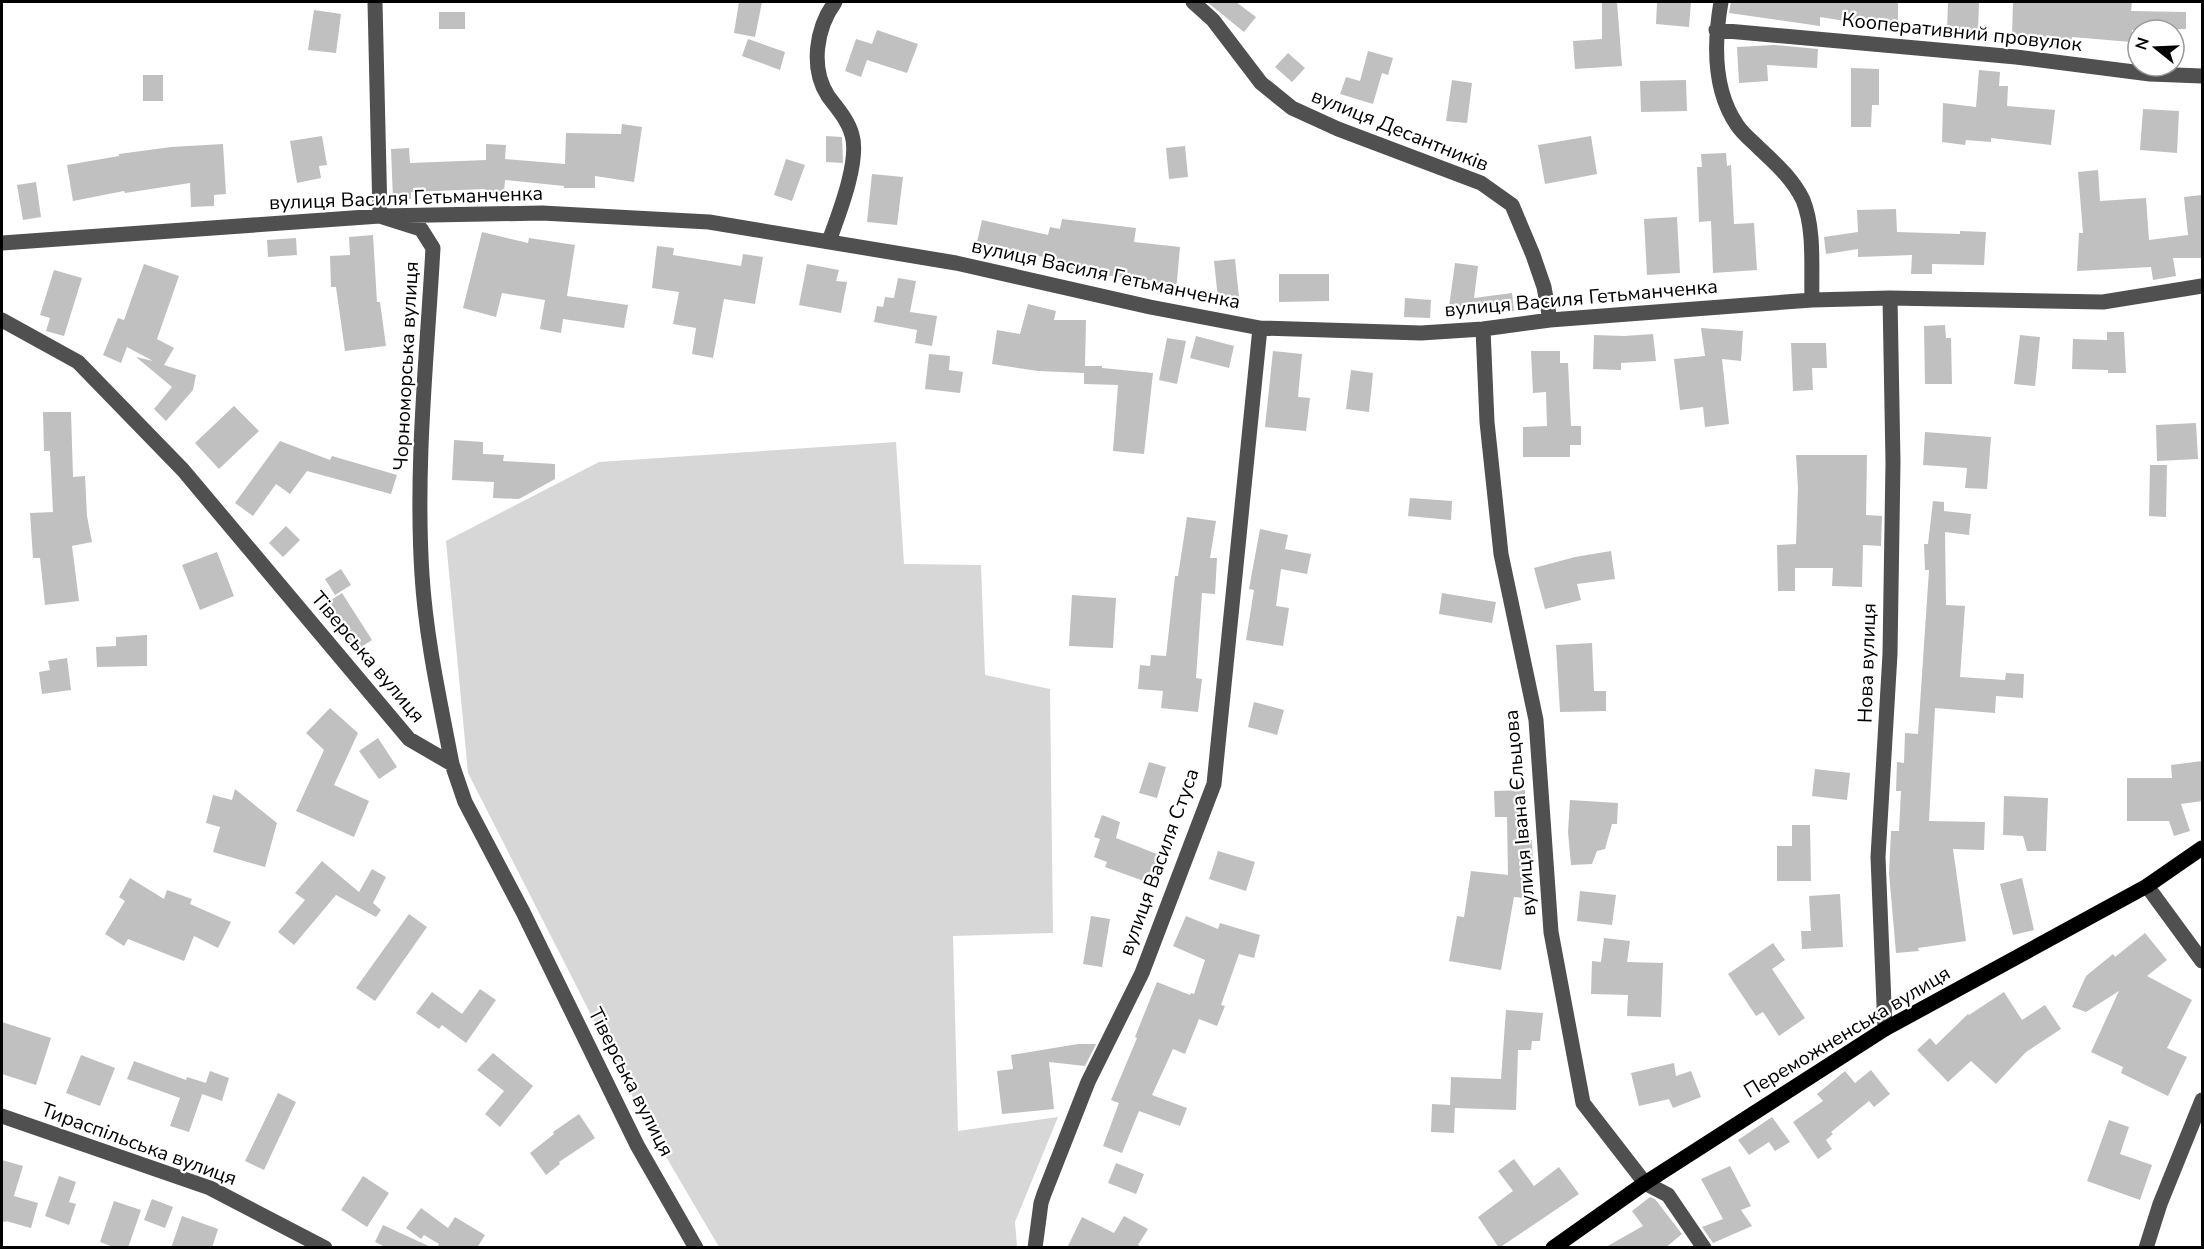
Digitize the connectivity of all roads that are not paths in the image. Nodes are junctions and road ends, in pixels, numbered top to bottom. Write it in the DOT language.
graph roads {
  1 [pos="375,2"];
  2 [pos="835,2"];
  3 [pos="1193,2"];
  4 [pos="1721,2"];
  5 [pos="1716,30"];
  6 [pos="2202,76"];
  7 [pos="380,216"];
  8 [pos="829,242"];
  9 [pos="2,243"];
  10 [pos="2202,285"];
  11 [pos="1890,298"];
  12 [pos="1812,300"];
  13 [pos="2,320"];
  14 [pos="1550,320"];
  15 [pos="1260,328"];
  16 [pos="1483,329"];
  17 [pos="452,764"];
  18 [pos="2202,848"];
  19 [pos="2147,886"];
  20 [pos="2202,961"];
  21 [pos="1885,1029"];
  22 [pos="2202,1100"];
  23 [pos="2,1116"];
  24 [pos="1645,1183"];
  25 [pos="325,1248"];
  26 [pos="696,1248"];
  27 [pos="1035,1248"];
  28 [pos="1553,1248"];
  29 [pos="1704,1248"];
  30 [pos="2146,1248"];
  1 -- 7 [label="street"];
  2 -- 8 [label="street"];
  3 -- 14 [label="street, вулиця Десантників"];
  4 -- 5 [label="street"];
  5 -- 6 [label="street, Кооперативний провулок"];
  5 -- 12 [label="street"];
  7 -- 8 [label="street, вулиця Василя Гетьманченка"];
  7 -- 9 [label="street, вулиця Василя Гетьманченка"];
  7 -- 17 [label="street, Чорноморська вулиця"];
  8 -- 15 [label="street, вулиця Василя Гетьманченка"];
  10 -- 11 [label="street, вулиця Василя Гетьманченка"];
  11 -- 12 [label="street, вулиця Василя Гетьманченка"];
  11 -- 21 [label="street, Нова вулиця"];
  12 -- 14 [label="street, вулиця Василя Гетьманченка"];
  13 -- 17 [label="street, Тіверська вулиця"];
  14 -- 16 [label="street, вулиця Василя Гетьманченка"];
  15 -- 16 [label="street, вулиця Василя Гетьманченка"];
  15 -- 27 [label="street, вулиця Василя Стуса"];
  16 -- 24 [label="street, вулиця Івана Єльцова"];
  17 -- 26 [label="street, Тіверська вулиця"];
  18 -- 19 [label="main road, Переможненська вулиця"];
  19 -- 20 [label="street"];
  19 -- 21 [label="main road, Переможненська вулиця"];
  21 -- 24 [label="main road, Переможненська вулиця"];
  22 -- 30 [label="street"];
  23 -- 25 [label="street, Тираспільська вулиця"];
  24 -- 28 [label="main road, Переможненська вулиця"];
  24 -- 29 [label="street, вулиця Івана Єльцова"];
}
